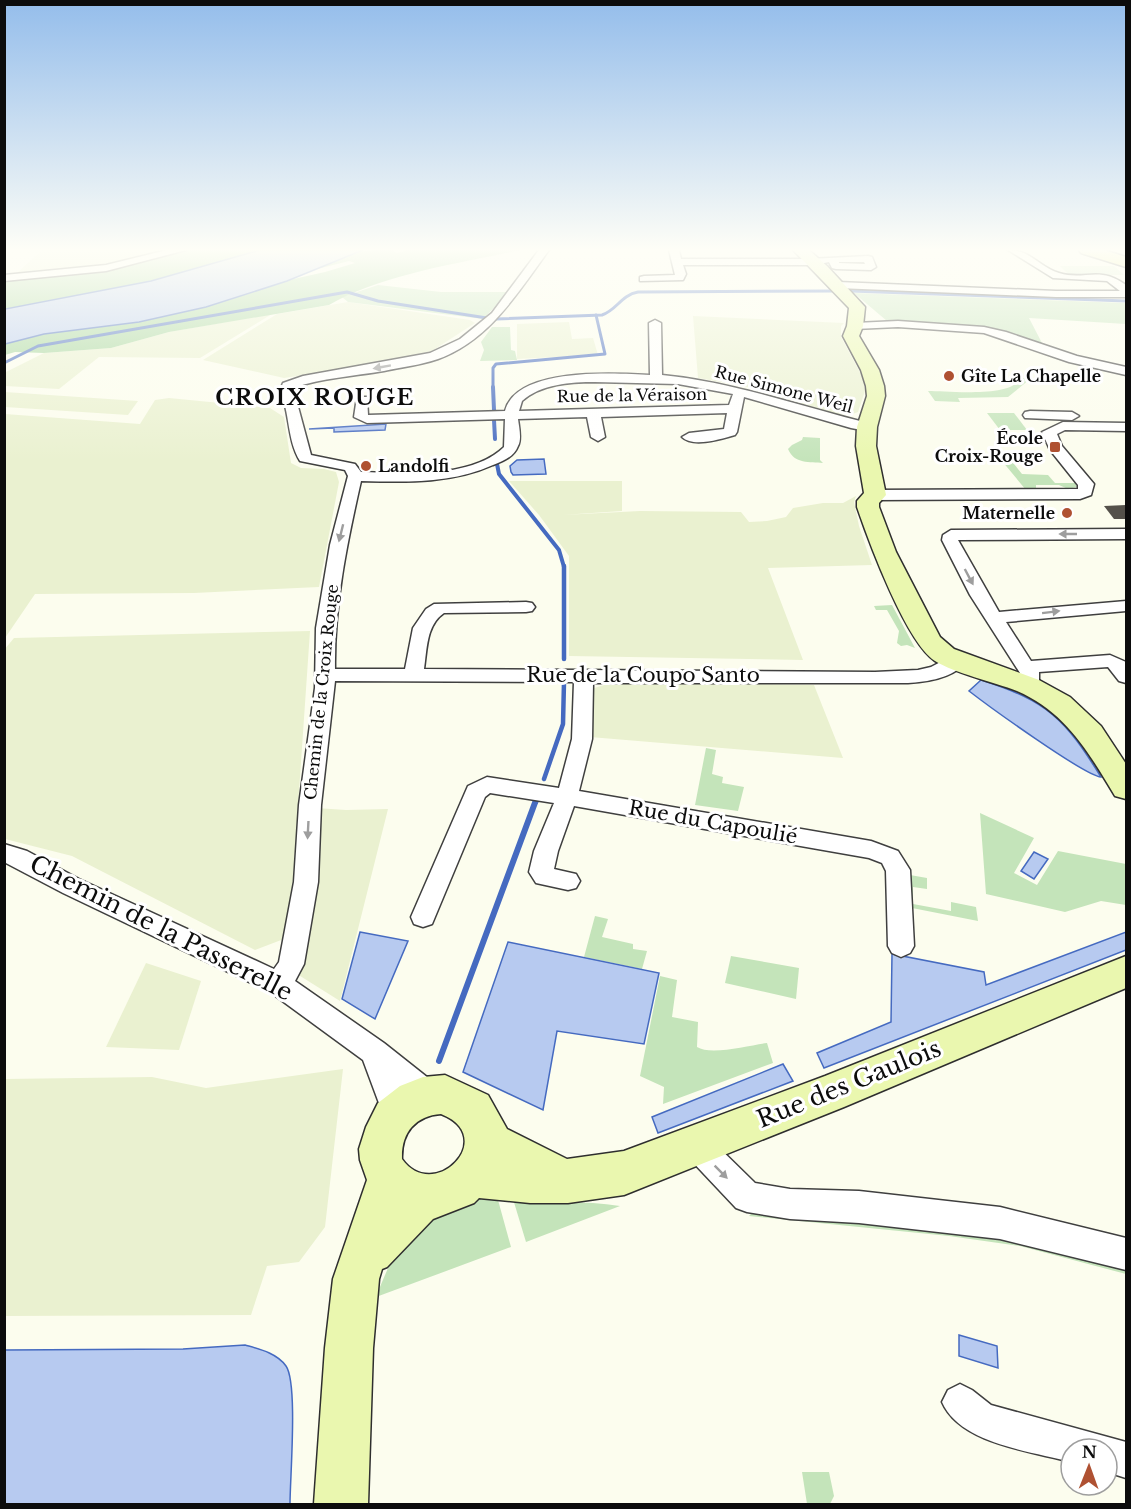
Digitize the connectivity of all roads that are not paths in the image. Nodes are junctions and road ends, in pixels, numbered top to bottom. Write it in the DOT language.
graph roads {
  1 [pos="491,320"];
  2 [pos="856,320"];
  3 [pos="655,323"];
  4 [pos="855,326"];
  5 [pos="1126,371"];
  6 [pos="656,379"];
  7 [pos="743,393"];
  8 [pos="362,400"];
  9 [pos="734,409"];
  10 [pos="593,412"];
  11 [pos="511,415"];
  12 [pos="1030,415"];
  13 [pos="1126,416"];
  14 [pos="1126,426"];
  15 [pos="867,427"];
  16 [pos="598,437"];
  17 [pos="689,437"];
  18 [pos="355,476"];
  19 [pos="874,495"];
  20 [pos="1126,534"];
  21 [pos="1126,606"];
  22 [pos="526,608"];
  23 [pos="993,618"];
  24 [pos="957,661"];
  25 [pos="325,675"];
  26 [pos="414,675"];
  27 [pos="584,675"];
  28 [pos="1028,676"];
  29 [pos="1126,677"];
  30 [pos="1126,788"];
  31 [pos="567,797"];
  32 [pos="4,853"];
  33 [pos="568,881"];
  34 [pos="423,917"];
  35 [pos="901,946"];
  36 [pos="1126,972"];
  37 [pos="279,984"];
  38 [pos="412,1104"];
  39 [pos="698,1146"];
  40 [pos="481,1159"];
  41 [pos="406,1187"];
  42 [pos="1126,1254"];
  43 [pos="960,1402"];
  44 [pos="1059,1440"];
  45 [pos="341,1504"];
  1 -- 18 [label="street, one-way"];
  2 -- 4 [label="street"];
  3 -- 6 [label="street"];
  4 -- 5 [label="street"];
  4 -- 15 [label="street"];
  6 -- 7 [label="street, Rue Simone Weil"];
  6 -- 11 [label="street, Rue Simone Weil"];
  7 -- 9 [label="street, Rue de la Véraison"];
  7 -- 15 [label="street, Rue Simone Weil"];
  8 -- 11 [label="street, Rue de la Véraison"];
  9 -- 10 [label="street, Rue de la Véraison"];
  9 -- 17 [label="street"];
  10 -- 11 [label="street, Rue de la Véraison"];
  10 -- 16 [label="street"];
  11 -- 18 [label="street"];
  12 -- 13 [label="street"];
  14 -- 19 [label="street"];
  15 -- 19 [label="street"];
  18 -- 25 [label="street, Chemin de la Croix Rouge, one-way"];
  19 -- 24 [label="street"];
  20 -- 23 [label="street, one-way"];
  23 -- 21 [label="street, one-way"];
  22 -- 26 [label="street"];
  23 -- 28 [label="street"];
  24 -- 27 [label="street, Rue de la Coupo Santo"];
  24 -- 28 [label="street"];
  25 -- 26 [label="street, Rue de la Coupo Santo"];
  25 -- 37 [label="street, Chemin de la Croix Rouge, one-way"];
  26 -- 27 [label="street, Rue de la Coupo Santo"];
  27 -- 31 [label="street"];
  28 -- 29 [label="street"];
  28 -- 30 [label="street"];
  31 -- 33 [label="street"];
  31 -- 34 [label="street, Rue du Capoulié"];
  31 -- 35 [label="street, Rue du Capoulié"];
  32 -- 37 [label="street, Chemin de la Passerelle"];
  36 -- 39 [label="street, Rue des Gaulois"];
  37 -- 38 [label="street, Chemin de la Passerelle"];
  38 -- 40 [label="street"];
  38 -- 41 [label="street"];
  39 -- 40 [label="street, Rue des Gaulois"];
  39 -- 42 [label="street, one-way"];
  40 -- 41 [label="street"];
  41 -- 45 [label="street"];
  43 -- 44 [label="street"];
}
